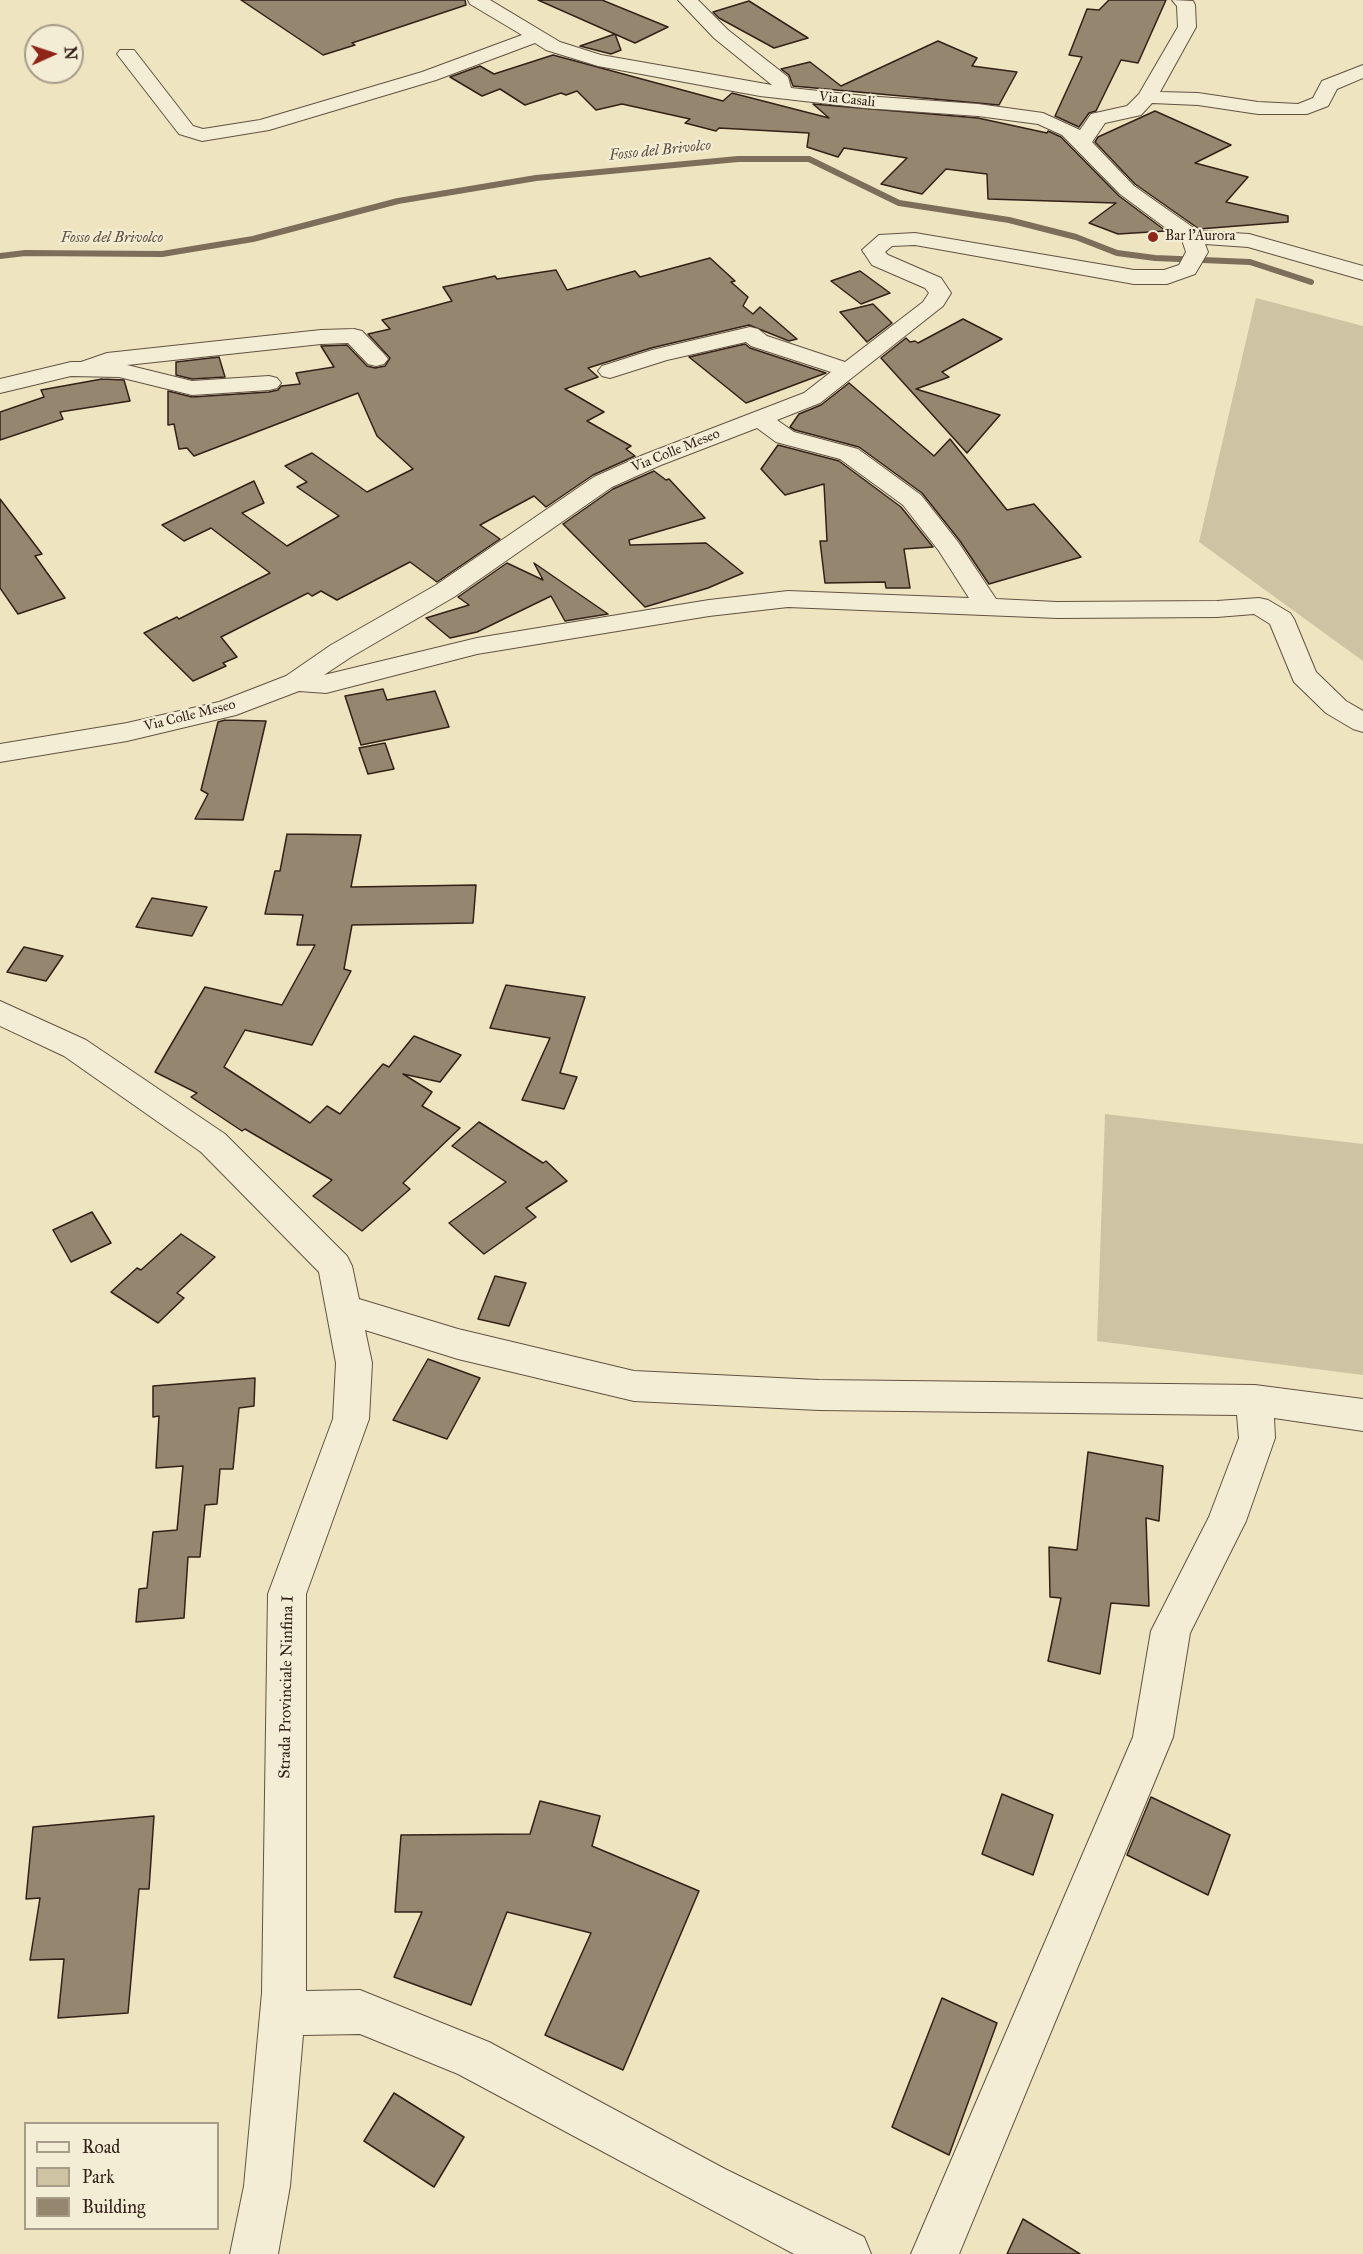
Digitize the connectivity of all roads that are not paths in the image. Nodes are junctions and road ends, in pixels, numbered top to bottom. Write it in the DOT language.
graph roads {
  1 [pos="477,0"];
  2 [pos="687,0"];
  3 [pos="1181,0"];
  4 [pos="537,36"];
  5 [pos="127,54"];
  6 [pos="1363,71"];
  7 [pos="782,93"];
  8 [pos="1147,97"];
  9 [pos="1081,143"];
  10 [pos="1192,253"];
  11 [pos="1363,273"];
  12 [pos="376,359"];
  13 [pos="84,369"];
  14 [pos="847,370"];
  15 [pos="610,371"];
  16 [pos="269,383"];
  17 [pos="0,386"];
  18 [pos="760,418"];
  19 [pos="988,607"];
  20 [pos="296,682"];
  21 [pos="1363,723"];
  22 [pos="0,753"];
  23 [pos="0,1013"];
  24 [pos="343,1309"];
  25 [pos="1255,1400"];
  26 [pos="1363,1415"];
  27 [pos="282,2013"];
  28 [pos="254,2254"];
  29 [pos="847,2254"];
  30 [pos="935,2254"];
  1 -- 4 [label="street, Via Casali"];
  2 -- 7 [label="street"];
  3 -- 8 [label="street"];
  4 -- 5 [label="street"];
  4 -- 7 [label="street, Via Casali"];
  6 -- 8 [label="street"];
  7 -- 9 [label="street, Via Casali"];
  8 -- 9 [label="street"];
  9 -- 10 [label="street, Via Casali"];
  10 -- 11 [label="street"];
  10 -- 14 [label="street, Via Colle Meseo"];
  12 -- 13 [label="street"];
  13 -- 16 [label="street"];
  13 -- 17 [label="street"];
  14 -- 15 [label="street"];
  14 -- 18 [label="street, Via Colle Meseo"];
  18 -- 19 [label="street"];
  18 -- 20 [label="street, Via Colle Meseo"];
  19 -- 20 [label="street"];
  19 -- 21 [label="street"];
  20 -- 22 [label="street, Via Colle Meseo"];
  23 -- 24 [label="street, Strada Provinciale Ninfina I"];
  24 -- 25 [label="street"];
  24 -- 27 [label="street, Strada Provinciale Ninfina I"];
  25 -- 26 [label="street"];
  25 -- 30 [label="street"];
  27 -- 28 [label="street, Strada Provinciale Ninfina I"];
  27 -- 29 [label="street"];
}
